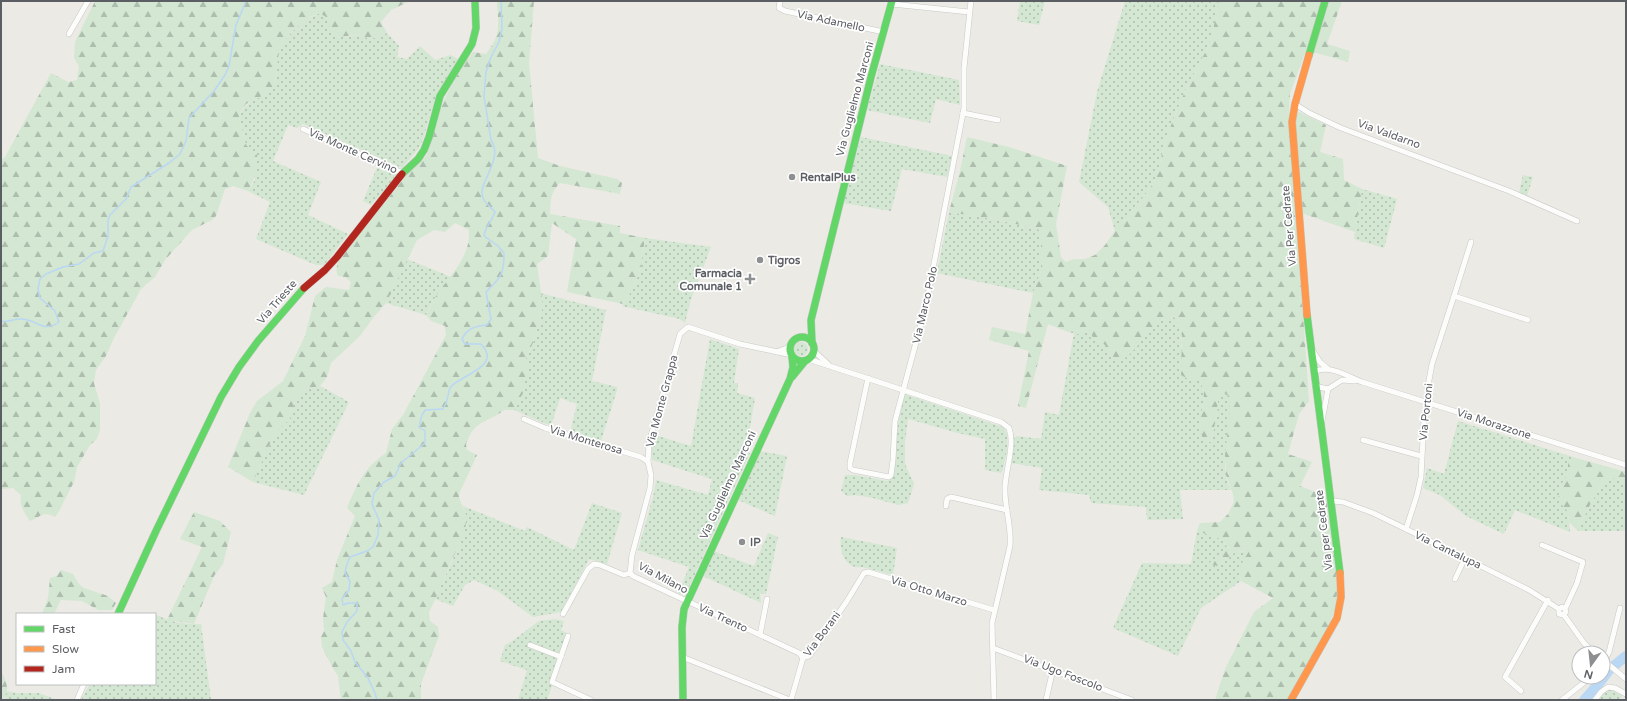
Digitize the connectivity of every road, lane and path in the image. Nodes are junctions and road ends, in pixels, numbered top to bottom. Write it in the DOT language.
graph roads {
  1 [pos="88,1"];
  2 [pos="475,1"];
  3 [pos="780,1"];
  4 [pos="971,1"];
  5 [pos="1325,1"];
  6 [pos="892,2"];
  7 [pos="969,12"];
  8 [pos="884,32"];
  9 [pos="69,34"];
  10 [pos="1294,104"];
  11 [pos="963,113"];
  12 [pos="998,120"];
  13 [pos="303,129"];
  14 [pos="403,173"];
  15 [pos="1577,221"];
  16 [pos="1471,242"];
  17 [pos="1454,296"];
  18 [pos="811,320"];
  19 [pos="1528,320"];
  20 [pos="802,337"];
  21 [pos="812,343"];
  22 [pos="791,344"];
  23 [pos="1311,347"];
  24 [pos="814,351"];
  25 [pos="775,352"];
  26 [pos="792,356"];
  27 [pos="807,360"];
  28 [pos="830,366"];
  29 [pos="1328,369"];
  30 [pos="1314,372"];
  31 [pos="868,378"];
  32 [pos="790,379"];
  33 [pos="1362,382"];
  34 [pos="1315,384"];
  35 [pos="903,389"];
  36 [pos="1328,389"];
  37 [pos="1427,403"];
  38 [pos="524,419"];
  39 [pos="1321,428"];
  40 [pos="1363,440"];
  41 [pos="1422,456"];
  42 [pos="648,462"];
  43 [pos="1626,465"];
  44 [pos="1333,500"];
  45 [pos="946,506"];
  46 [pos="1007,510"];
  47 [pos="1406,529"];
  48 [pos="1542,544"];
  49 [pos="1465,558"];
  50 [pos="630,573"];
  51 [pos="864,573"];
  52 [pos="1455,579"];
  53 [pos="768,599"];
  54 [pos="1548,600"];
  55 [pos="687,601"];
  56 [pos="1559,608"];
  57 [pos="1620,608"];
  58 [pos="1565,609"];
  59 [pos="994,610"];
  60 [pos="118,613"];
  61 [pos="564,614"];
  62 [pos="1564,615"];
  63 [pos="760,635"];
  64 [pos="568,636"];
  65 [pos="530,645"];
  66 [pos="1585,645"];
  67 [pos="1611,645"];
  68 [pos="993,648"];
  69 [pos="561,657"];
  70 [pos="682,657"];
  71 [pos="803,658"];
  72 [pos="1611,666"];
  73 [pos="1053,669"];
  74 [pos="1626,679"];
  75 [pos="84,685"];
  76 [pos="1581,685"];
  77 [pos="1522,691"];
  78 [pos="1626,694"];
  79 [pos="77,700"];
  80 [pos="592,700"];
  81 [pos="683,700"];
  82 [pos="791,700"];
  83 [pos="994,700"];
  84 [pos="1046,700"];
  85 [pos="1132,700"];
  86 [pos="1292,700"];
  87 [pos="1562,700"];
  88 [pos="1595,700"];
  1 -- 9 [label="street"];
  2 -- 14 [label="street, Via Trieste"];
  3 -- 8 [label="street, Via Adamello"];
  4 -- 7 [label="street, Via Marco Polo"];
  5 -- 10 [label="street"];
  6 -- 7 [label="street"];
  6 -- 8 [label="street, Via Guglielmo Marconi"];
  7 -- 11 [label="street, Via Marco Polo"];
  8 -- 18 [label="street, Via Guglielmo Marconi"];
  10 -- 15 [label="street, Via Valdarno"];
  10 -- 23 [label="street, Via Per Cedrate"];
  11 -- 12 [label="street"];
  11 -- 35 [label="street, Via Marco Polo"];
  13 -- 14 [label="street, Via Monte Cervino"];
  14 -- 60 [label="street, Via Trieste"];
  16 -- 17 [label="street, Via Portoni"];
  17 -- 19 [label="street"];
  17 -- 37 [label="street, Via Portoni"];
  18 -- 20 [label="street, Via Guglielmo Marconi"];
  18 -- 21 [label="street, Via Guglielmo Marconi"];
  20 -- 21 [label="street"];
  20 -- 22 [label="street"];
  21 -- 24 [label="street"];
  22 -- 25 [label="street"];
  22 -- 26 [label="street"];
  23 -- 29 [label="street, Via Morazzone"];
  23 -- 30 [label="street, Via per Cedrate"];
  24 -- 27 [label="street"];
  24 -- 28 [label="street"];
  25 -- 26 [label="street"];
  25 -- 42 [label="street, Via Monte Grappa"];
  26 -- 27 [label="street"];
  26 -- 32 [label="street, Via Guglielmo Marconi"];
  27 -- 28 [label="street"];
  27 -- 32 [label="street, Via Guglielmo Marconi"];
  28 -- 31 [label="street"];
  29 -- 30 [label="street"];
  29 -- 33 [label="street, Via Morazzone"];
  30 -- 34 [label="street, Via per Cedrate"];
  31 -- 35 [label="street"];
  31 -- 35 [label="street, Via Marco Polo"];
  32 -- 55 [label="street, Via Guglielmo Marconi"];
  33 -- 36 [label="street, Via Morazzone"];
  33 -- 37 [label="street, Via Morazzone"];
  34 -- 36 [label="street"];
  34 -- 39 [label="street, Via per Cedrate"];
  35 -- 46 [label="street"];
  36 -- 39 [label="street"];
  37 -- 41 [label="street, Via Portoni"];
  37 -- 43 [label="street, Via Morazzone"];
  38 -- 42 [label="street, Via Monterosa"];
  39 -- 44 [label="street, Via per Cedrate"];
  40 -- 41 [label="street"];
  41 -- 47 [label="street, Via Portoni"];
  42 -- 50 [label="street, Via Monte Grappa"];
  44 -- 47 [label="street, Via Cantalupa"];
  44 -- 86 [label="street, Via per Cedrate"];
  45 -- 46 [label="street"];
  46 -- 59 [label="street"];
  47 -- 49 [label="street, Via Cantalupa"];
  48 -- 58 [label="street"];
  49 -- 52 [label="street"];
  49 -- 54 [label="street, Via Cantalupa"];
  50 -- 55 [label="street, Via Milano"];
  50 -- 61 [label="street, Via Milano"];
  51 -- 59 [label="street, Via Otto Marzo"];
  51 -- 71 [label="street, Via Borani"];
  53 -- 63 [label="street, Via Trento"];
  54 -- 56 [label="street, Via Cantalupa"];
  54 -- 77 [label="street"];
  55 -- 63 [label="street, Via Trento"];
  55 -- 70 [label="street, Via Milano"];
  56 -- 58 [label="street, Via Cantalupa"];
  56 -- 62 [label="street, Via Cantalupa"];
  57 -- 67 [label="street"];
  58 -- 62 [label="street"];
  59 -- 68 [label="street"];
  62 -- 66 [label="street, Via Cantalupa"];
  63 -- 71 [label="street, Via Trento"];
  64 -- 69 [label="street"];
  65 -- 69 [label="street"];
  68 -- 73 [label="street, Via Ugo Foscolo"];
  68 -- 83 [label="street"];
  69 -- 80 [label="street"];
  70 -- 81 [label="street, Via Milano"];
  70 -- 82 [label="street"];
  71 -- 82 [label="street, Via Borani"];
  72 -- 74 [label="street"];
  73 -- 84 [label="street"];
  73 -- 85 [label="street, Via Ugo Foscolo"];
  75 -- 79 [label="street"];
  76 -- 87 [label="street"];
  78 -- 88 [label="street"];
}
